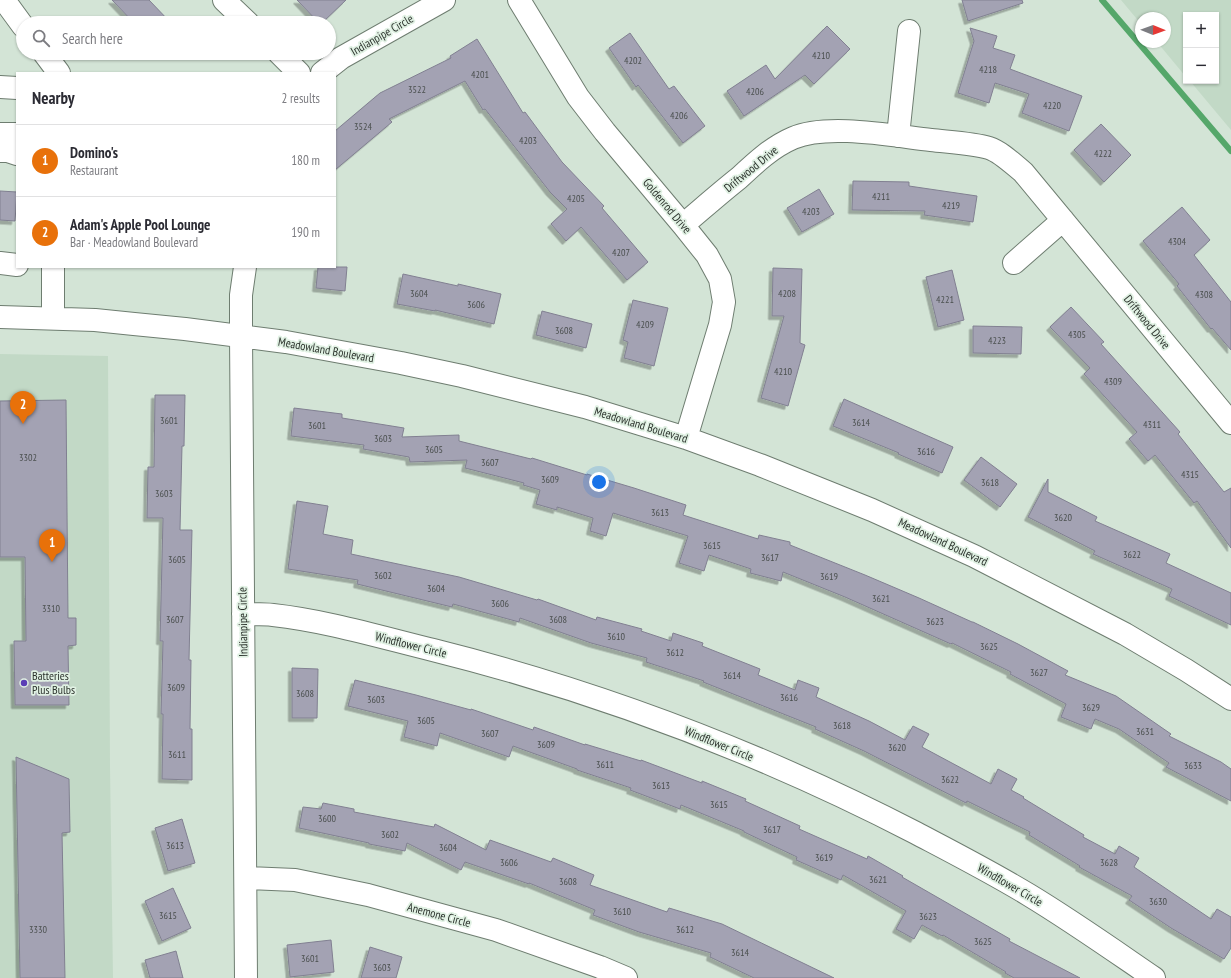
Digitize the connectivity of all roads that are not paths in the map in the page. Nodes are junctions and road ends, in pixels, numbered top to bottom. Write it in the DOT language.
graph roads {
  1 [pos="4,0"];
  2 [pos="224,0"];
  3 [pos="444,0"];
  4 [pos="519,0"];
  5 [pos="16,16"];
  6 [pos="241,16"];
  7 [pos="909,31"];
  8 [pos="49,60"];
  9 [pos="286,60"];
  10 [pos="58,72"];
  11 [pos="298,72"];
  12 [pos="323,72"];
  13 [pos="0,87"];
  14 [pos="16,88"];
  15 [pos="0,134"];
  16 [pos="16,134"];
  17 [pos="898,136"];
  18 [pos="0,151"];
  19 [pos="16,154"];
  20 [pos="1063,220"];
  21 [pos="683,225"];
  22 [pos="0,263"];
  23 [pos="1014,263"];
  24 [pos="16,265"];
  25 [pos="50,268"];
  26 [pos="244,268"];
  27 [pos="0,317"];
  28 [pos="53,318"];
  29 [pos="240,336"];
  30 [pos="1231,423"];
  31 [pos="686,438"];
  32 [pos="243,614"];
  33 [pos="1231,699"];
  34 [pos="246,878"];
  35 [pos="246,978"];
  36 [pos="626,978"];
  37 [pos="1154,978"];
  1 -- 5 [label="street"];
  2 -- 6 [label="street"];
  3 -- 12 [label="street, Indianpipe Circle"];
  4 -- 21 [label="street, Goldenrod Drive"];
  7 -- 17 [label="street"];
  8 -- 10 [label="street"];
  9 -- 11 [label="street"];
  13 -- 14 [label="street"];
  15 -- 16 [label="street"];
  17 -- 20 [label="street, Driftwood Drive"];
  17 -- 21 [label="street, Driftwood Drive"];
  18 -- 19 [label="street"];
  20 -- 23 [label="street"];
  20 -- 30 [label="street, Driftwood Drive"];
  21 -- 31 [label="street, Goldenrod Drive"];
  22 -- 24 [label="street"];
  25 -- 28 [label="street"];
  26 -- 29 [label="street, Indianpipe Circle"];
  27 -- 28 [label="street, Meadowland Boulevard"];
  28 -- 29 [label="street, Meadowland Boulevard"];
  29 -- 31 [label="street, Meadowland Boulevard"];
  29 -- 32 [label="street, Indianpipe Circle"];
  31 -- 33 [label="street, Meadowland Boulevard"];
  32 -- 34 [label="street, Indianpipe Circle"];
  32 -- 37 [label="street, Windflower Circle"];
  34 -- 35 [label="street, Indianpipe Circle"];
  34 -- 36 [label="street, Anemone Circle"];
}
